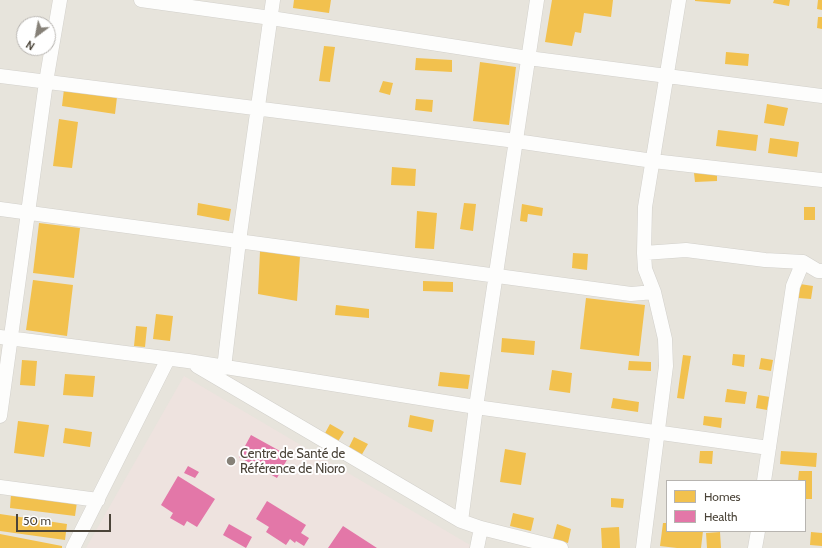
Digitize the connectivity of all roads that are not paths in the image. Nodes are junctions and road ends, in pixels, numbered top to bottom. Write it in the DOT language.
graph roads {
  1 [pos="60,0"];
  2 [pos="141,0"];
  3 [pos="273,0"];
  4 [pos="537,0"];
  5 [pos="679,0"];
  6 [pos="271,18"];
  7 [pos="528,58"];
  8 [pos="0,76"];
  9 [pos="666,76"];
  10 [pos="46,82"];
  11 [pos="822,96"];
  12 [pos="258,109"];
  13 [pos="516,141"];
  14 [pos="652,161"];
  15 [pos="822,180"];
  16 [pos="0,209"];
  17 [pos="28,213"];
  18 [pos="239,241"];
  19 [pos="644,253"];
  20 [pos="803,262"];
  21 [pos="822,271"];
  22 [pos="496,276"];
  23 [pos="654,292"];
  24 [pos="6,337"];
  25 [pos="168,359"];
  26 [pos="188,361"];
  27 [pos="224,368"];
  28 [pos="476,407"];
  29 [pos="0,416"];
  30 [pos="657,433"];
  31 [pos="769,448"];
  32 [pos="764,480"];
  33 [pos="0,487"];
  34 [pos="98,500"];
  35 [pos="461,521"];
  36 [pos="481,528"];
  37 [pos="758,532"];
  38 [pos="73,548"];
  39 [pos="477,548"];
  40 [pos="561,548"];
  41 [pos="643,548"];
  42 [pos="755,548"];
  1 -- 10 [label="street"];
  2 -- 6 [label="street"];
  3 -- 6 [label="street"];
  4 -- 7 [label="street"];
  5 -- 9 [label="street"];
  6 -- 7 [label="street"];
  6 -- 12 [label="street"];
  7 -- 9 [label="street"];
  7 -- 13 [label="street"];
  8 -- 10 [label="street"];
  9 -- 11 [label="street"];
  9 -- 14 [label="street"];
  10 -- 12 [label="street"];
  10 -- 17 [label="street"];
  12 -- 13 [label="street"];
  12 -- 18 [label="street"];
  13 -- 14 [label="street"];
  13 -- 22 [label="street"];
  14 -- 15 [label="street"];
  14 -- 19 [label="street"];
  16 -- 17 [label="street"];
  17 -- 18 [label="street"];
  17 -- 24 [label="street"];
  18 -- 22 [label="street"];
  18 -- 27 [label="street"];
  19 -- 20 [label="street"];
  19 -- 23 [label="street"];
  20 -- 21 [label="street"];
  20 -- 31 [label="street"];
  22 -- 23 [label="street"];
  22 -- 28 [label="street"];
  23 -- 30 [label="street"];
  24 -- 25 [label="street"];
  24 -- 29 [label="street"];
  25 -- 26 [label="street"];
  25 -- 34 [label="street"];
  26 -- 27 [label="street"];
  26 -- 35 [label="street"];
  27 -- 28 [label="street"];
  28 -- 30 [label="street"];
  28 -- 35 [label="street"];
  30 -- 31 [label="street"];
  30 -- 41 [label="street"];
  31 -- 32 [label="street"];
  33 -- 34 [label="street"];
  34 -- 38 [label="street"];
  35 -- 36 [label="street"];
  36 -- 39 [label="street"];
  36 -- 40 [label="street"];
  37 -- 42 [label="street"];
}
